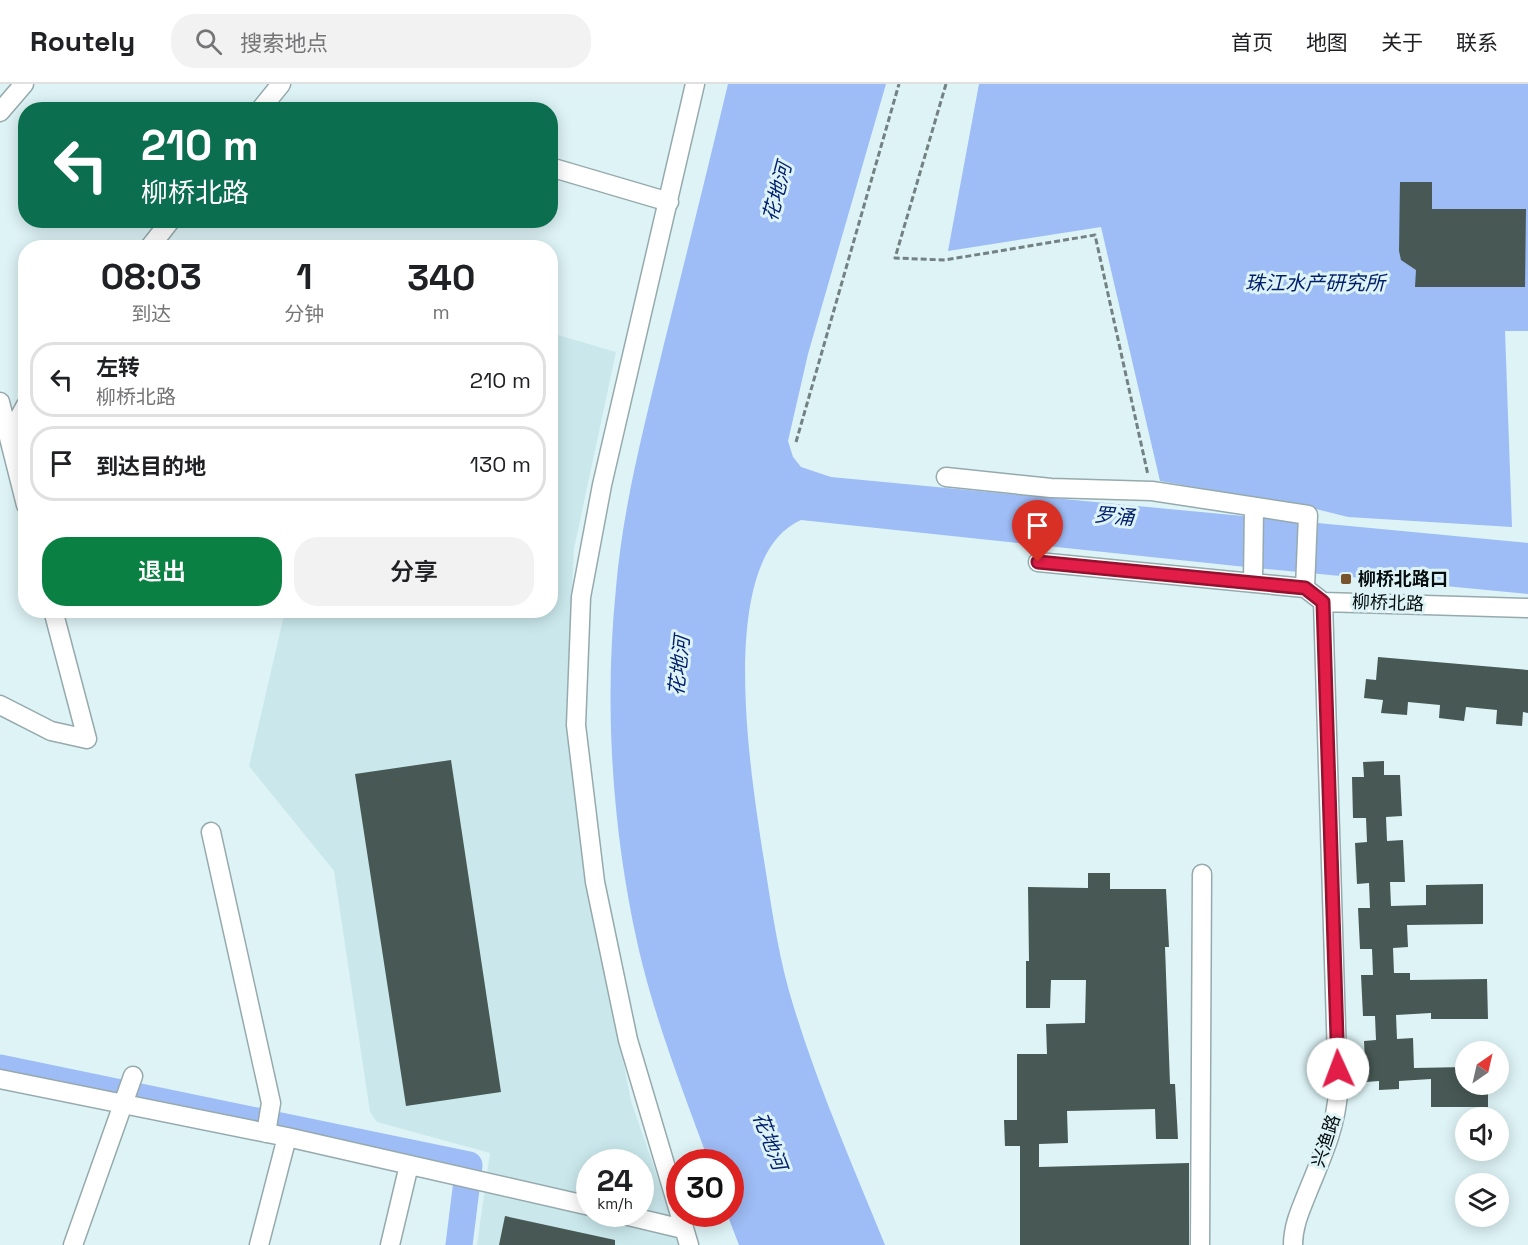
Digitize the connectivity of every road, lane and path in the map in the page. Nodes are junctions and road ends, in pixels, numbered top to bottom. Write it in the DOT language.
graph roads {
  1 [pos="24,84"];
  2 [pos="281,84"];
  3 [pos="695,84"];
  4 [pos="899,84"];
  5 [pos="946,84"];
  6 [pos="267,102"];
  7 [pos="0,112"];
  8 [pos="558,169"];
  9 [pos="669,202"];
  10 [pos="165,228"];
  11 [pos="155,240"];
  12 [pos="0,402"];
  13 [pos="18,420"];
  14 [pos="9,436"];
  15 [pos="796,442"];
  16 [pos="18,473"];
  17 [pos="946,477"];
  18 [pos="1152,491"];
  19 [pos="1254,507"];
  20 [pos="1038,562"];
  21 [pos="1253,583"];
  22 [pos="1305,588"];
  23 [pos="1323,602"];
  24 [pos="1528,608"];
  25 [pos="55,618"];
  26 [pos="0,705"];
  27 [pos="211,832"];
  28 [pos="1202,874"];
  29 [pos="133,1076"];
  30 [pos="0,1079"];
  31 [pos="124,1105"];
  32 [pos="266,1133"];
  33 [pos="287,1137"];
  34 [pos="409,1164"];
  35 [pos="576,1203"];
  36 [pos="654,1226"];
  37 [pos="686,1237"];
  38 [pos="73,1245"];
  39 [pos="260,1245"];
  40 [pos="390,1245"];
  41 [pos="1200,1245"];
  42 [pos="1293,1245"];
  1 -- 7 [label="street"];
  2 -- 6 [label="street"];
  3 -- 9 [label="street"];
  4 -- 15 [label="path"];
  5 -- 18 [label="path"];
  8 -- 9 [label="street"];
  9 -- 37 [label="street"];
  10 -- 11 [label="street"];
  12 -- 14 [label="street"];
  13 -- 14 [label="street"];
  14 -- 16 [label="street"];
  17 -- 18 [label="street"];
  18 -- 19 [label="street"];
  19 -- 21 [label="street"];
  19 -- 22 [label="street"];
  20 -- 21 [label="street"];
  21 -- 22 [label="street"];
  22 -- 23 [label="street"];
  23 -- 24 [label="street, 柳桥北路"];
  23 -- 42 [label="street, 兴渔路"];
  25 -- 26 [label="street"];
  27 -- 32 [label="street"];
  28 -- 41 [label="street"];
  29 -- 31 [label="street"];
  30 -- 31 [label="street"];
  31 -- 32 [label="street"];
  31 -- 38 [label="street"];
  32 -- 33 [label="street"];
  33 -- 34 [label="street"];
  33 -- 39 [label="street"];
  34 -- 35 [label="street"];
  34 -- 40 [label="street"];
  36 -- 37 [label="street"];
}
